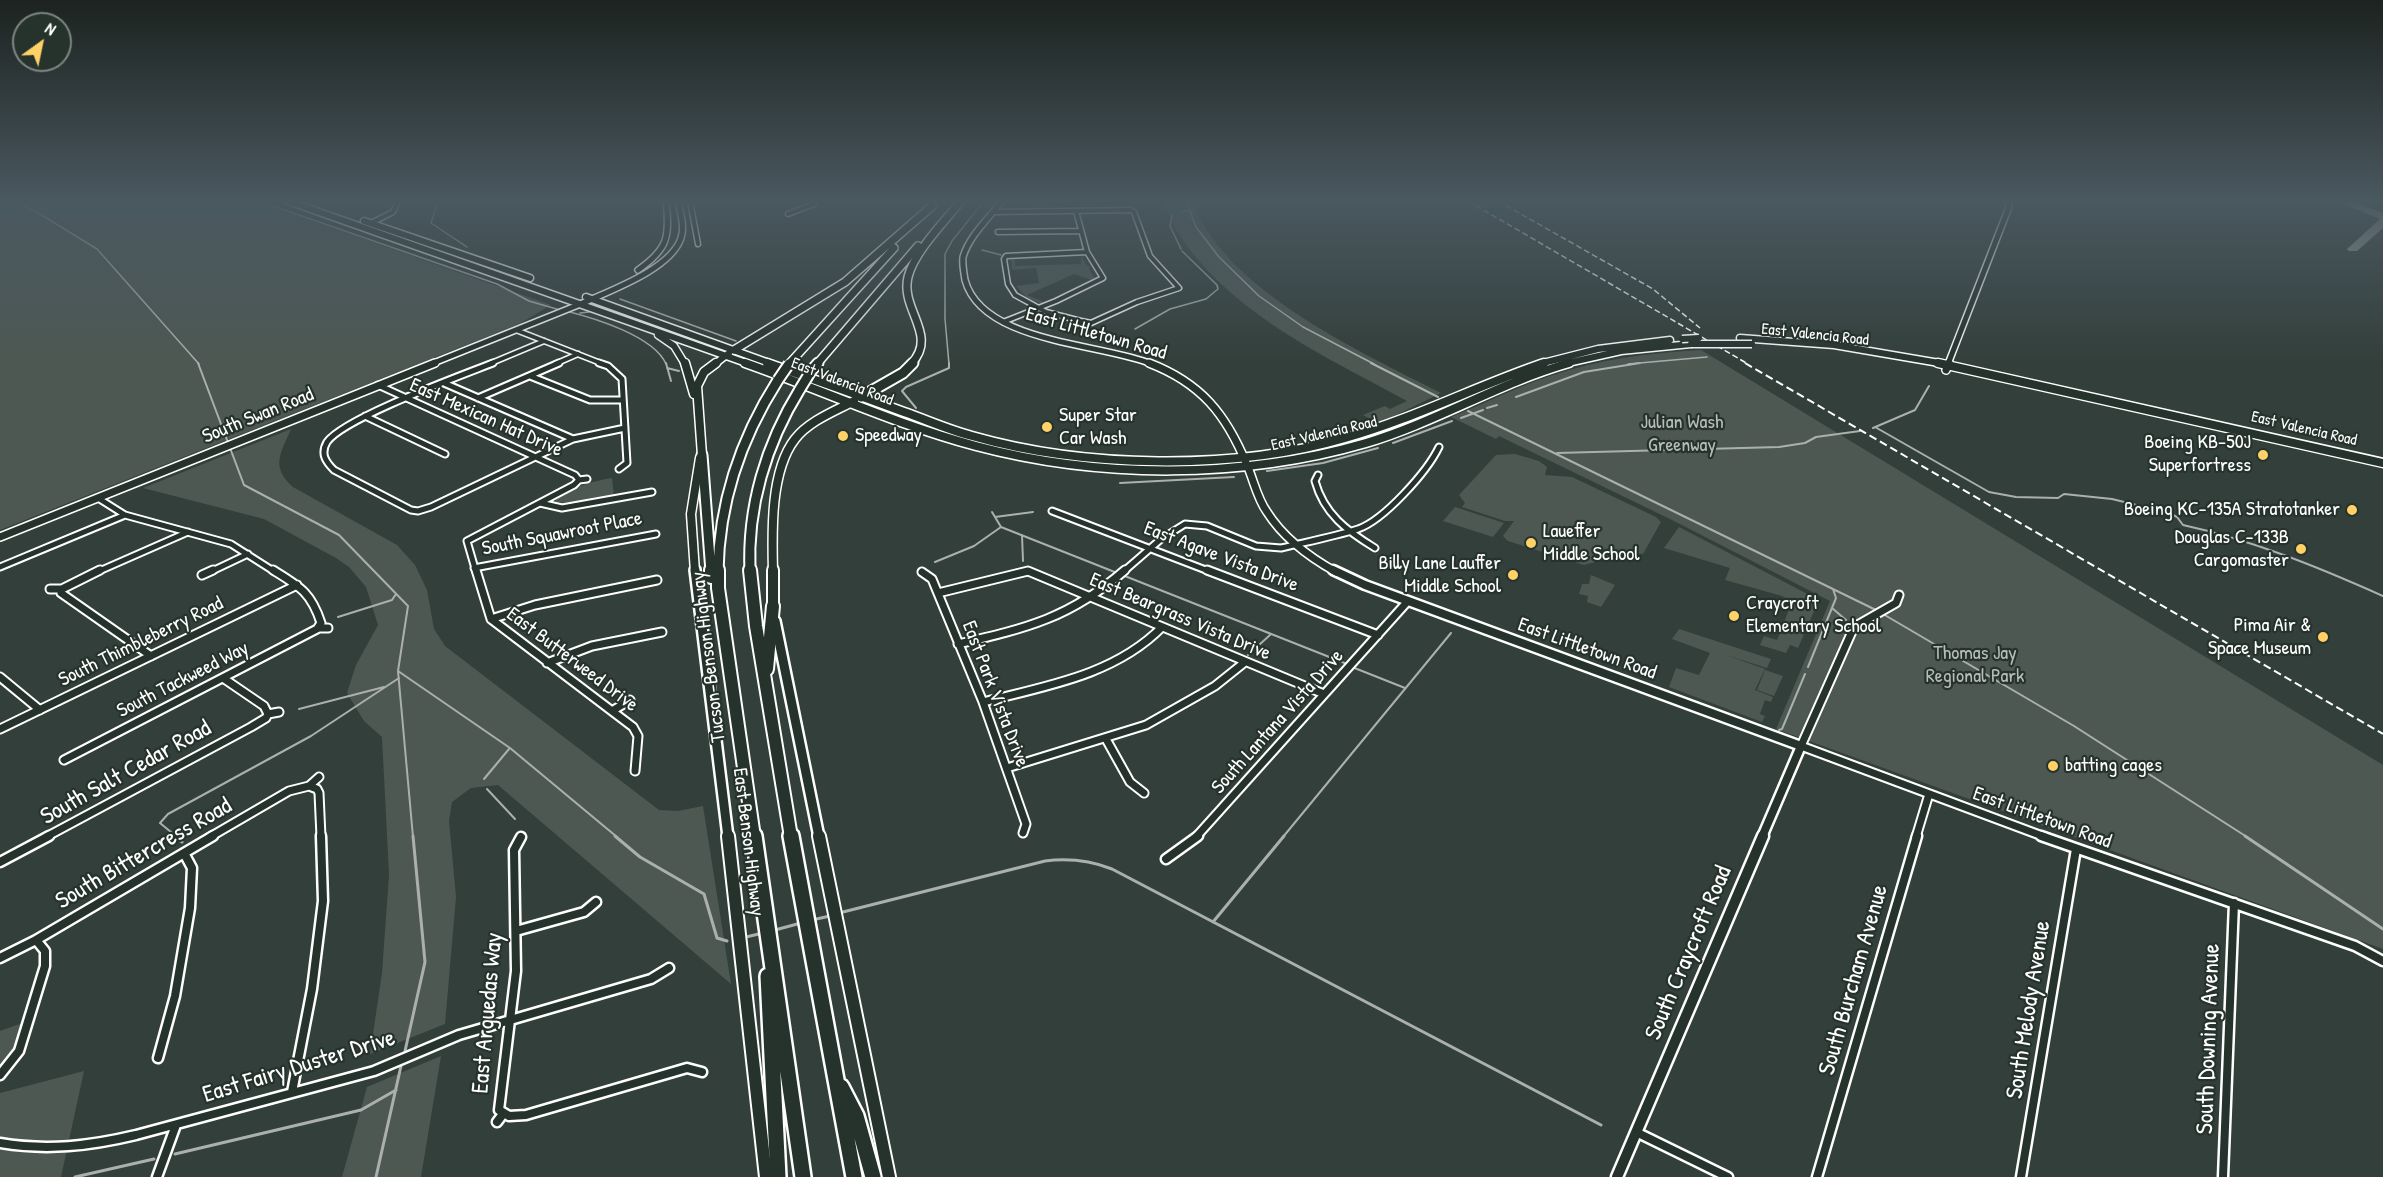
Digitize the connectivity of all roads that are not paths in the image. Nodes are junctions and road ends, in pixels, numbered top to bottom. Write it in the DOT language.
graph roads {
  1 [pos="453,256"];
  2 [pos="467,256"];
  3 [pos="656,256"];
  4 [pos="667,256"];
  5 [pos="875,256"];
  6 [pos="887,256"];
  7 [pos="912,256"];
  8 [pos="919,256"];
  9 [pos="965,256"];
  10 [pos="1007,256"];
  11 [pos="1089,256"];
  12 [pos="1150,256"];
  13 [pos="1990,256"];
  14 [pos="554,286"];
  15 [pos="582,299"];
  16 [pos="1038,308"];
  17 [pos="629,321"];
  18 [pos="1003,322"];
  19 [pos="516,330"];
  20 [pos="544,341"];
  21 [pos="734,350"];
  22 [pos="578,354"];
  23 [pos="726,355"];
  24 [pos="1947,367"];
  25 [pos="530,376"];
  26 [pos="444,383"];
  27 [pos="378,386"];
  28 [pos="861,397"];
  29 [pos="478,398"];
  30 [pos="407,399"];
  31 [pos="623,399"];
  32 [pos="852,402"];
  33 [pos="697,407"];
  34 [pos="365,416"];
  35 [pos="625,428"];
  36 [pos="573,439"];
  37 [pos="1439,447"];
  38 [pos="445,454"];
  39 [pos="702,455"];
  40 [pos="1243,456"];
  41 [pos="537,457"];
  42 [pos="2383,463"];
  43 [pos="1247,465"];
  44 [pos="619,469"];
  45 [pos="2383,469"];
  46 [pos="1318,475"];
  47 [pos="587,479"];
  48 [pos="579,480"];
  49 [pos="652,492"];
  50 [pos="98,498"];
  51 [pos="540,503"];
  52 [pos="1052,511"];
  53 [pos="125,515"];
  54 [pos="1346,530"];
  55 [pos="188,531"];
  56 [pos="656,534"];
  57 [pos="0,537"];
  58 [pos="1294,544"];
  59 [pos="1152,548"];
  60 [pos="1375,548"];
  61 [pos="248,554"];
  62 [pos="0,567"];
  63 [pos="474,568"];
  64 [pos="922,572"];
  65 [pos="202,575"];
  66 [pos="657,579"];
  67 [pos="297,585"];
  68 [pos="50,589"];
  69 [pos="62,589"];
  70 [pos="938,593"];
  71 [pos="1899,596"];
  72 [pos="1092,597"];
  73 [pos="1408,601"];
  74 [pos="773,606"];
  75 [pos="491,619"];
  76 [pos="1162,627"];
  77 [pos="317,628"];
  78 [pos="328,628"];
  79 [pos="662,632"];
  80 [pos="1378,634"];
  81 [pos="958,644"];
  82 [pos="151,656"];
  83 [pos="1245,662"];
  84 [pos="547,663"];
  85 [pos="0,677"];
  86 [pos="223,678"];
  87 [pos="766,687"];
  88 [pos="1324,694"];
  89 [pos="733,696"];
  90 [pos="630,700"];
  91 [pos="983,702"];
  92 [pos="40,710"];
  93 [pos="612,711"];
  94 [pos="279,712"];
  95 [pos="268,714"];
  96 [pos="0,729"];
  97 [pos="1106,739"];
  98 [pos="1801,746"];
  99 [pos="64,760"];
  100 [pos="1007,768"];
  101 [pos="635,771"];
  102 [pos="319,777"];
  103 [pos="309,786"];
  104 [pos="1144,793"];
  105 [pos="1929,794"];
  106 [pos="1023,833"];
  107 [pos="521,837"];
  108 [pos="2076,849"];
  109 [pos="184,853"];
  110 [pos="1166,859"];
  111 [pos="0,862"];
  112 [pos="596,902"];
  113 [pos="2234,903"];
  114 [pos="516,931"];
  115 [pos="36,940"];
  116 [pos="768,946"];
  117 [pos="0,958"];
  118 [pos="2383,961"];
  119 [pos="669,968"];
  120 [pos="510,1021"];
  121 [pos="158,1058"];
  122 [pos="702,1072"];
  123 [pos="0,1076"];
  124 [pos="836,1077"];
  125 [pos="292,1092"];
  126 [pos="176,1125"];
  127 [pos="1636,1132"];
  128 [pos="0,1143"];
  129 [pos="158,1177"];
  130 [pos="766,1177"];
  131 [pos="778,1177"];
  132 [pos="803,1177"];
  133 [pos="854,1177"];
  134 [pos="873,1177"];
  135 [pos="889,1177"];
  136 [pos="1617,1177"];
  137 [pos="1728,1177"];
  138 [pos="1817,1177"];
  139 [pos="2021,1177"];
  140 [pos="2223,1177"];
  1 -- 15 [label="main road, East Valencia Road"];
  2 -- 14 [label="main road"];
  3 -- 15 [label="main road"];
  4 -- 15 [label="main road"];
  5 -- 21 [label="highway"];
  6 -- 89 [label="highway, Tucson–Benson Highway, bridge"];
  7 -- 87 [label="highway, bridge"];
  8 -- 28 [label="highway"];
  9 -- 18 [label="street, East Littletown Road"];
  10 -- 16 [label="street"];
  11 -- 16 [label="street"];
  12 -- 16 [label="street"];
  13 -- 24 [label="street"];
  15 -- 17 [label="main road, East Valencia Road"];
  15 -- 19 [label="street, South Swan Road"];
  15 -- 21 [label="main road, East Valencia Road"];
  16 -- 18 [label="street"];
  17 -- 23 [label="main road, East Valencia Road"];
  17 -- 33 [label="main road"];
  18 -- 40 [label="street, East Littletown Road"];
  19 -- 20 [label="street"];
  19 -- 27 [label="street, South Swan Road"];
  20 -- 22 [label="street"];
  20 -- 26 [label="street"];
  21 -- 23 [label="main road, East Benson Highway"];
  21 -- 28 [label="main road, East Valencia Road"];
  22 -- 25 [label="street"];
  22 -- 31 [label="street"];
  23 -- 32 [label="main road, East Valencia Road"];
  23 -- 33 [label="main road, East Benson Highway"];
  24 -- 40 [label="main road, East Valencia Road, bridge"];
  24 -- 42 [label="main road, East Valencia Road"];
  24 -- 43 [label="main road, East Valencia Road, bridge"];
  24 -- 45 [label="main road, East Valencia Road"];
  25 -- 29 [label="street"];
  25 -- 31 [label="street"];
  26 -- 29 [label="street"];
  26 -- 30 [label="street"];
  27 -- 30 [label="street, East Mexican Hat Drive"];
  27 -- 50 [label="street, South Swan Road"];
  28 -- 32 [label="main road"];
  28 -- 40 [label="main road, East Valencia Road"];
  29 -- 36 [label="street"];
  30 -- 34 [label="street"];
  30 -- 41 [label="street, East Mexican Hat Drive"];
  31 -- 35 [label="street"];
  32 -- 43 [label="main road, East Valencia Road"];
  32 -- 74 [label="main road"];
  33 -- 39 [label="main road, East Benson Highway"];
  34 -- 38 [label="street"];
  34 -- 41 [label="street"];
  35 -- 36 [label="street"];
  35 -- 44 [label="street"];
  36 -- 41 [label="street"];
  37 -- 54 [label="street"];
  39 -- 89 [label="highway"];
  39 -- 130 [label="main road, East Benson Highway"];
  40 -- 43 [label="street, East Littletown Road"];
  41 -- 48 [label="street, East Mexican Hat Drive"];
  43 -- 58 [label="street, East Littletown Road"];
  46 -- 54 [label="street"];
  47 -- 48 [label="street"];
  48 -- 51 [label="street"];
  49 -- 51 [label="street"];
  50 -- 53 [label="street"];
  50 -- 57 [label="street, South Swan Road"];
  51 -- 63 [label="street, East Butterweed Drive"];
  52 -- 59 [label="street, East Agave Vista Drive"];
  53 -- 55 [label="street"];
  53 -- 62 [label="street"];
  54 -- 58 [label="street"];
  54 -- 60 [label="street"];
  55 -- 61 [label="street"];
  55 -- 69 [label="street"];
  56 -- 63 [label="street, South Squawroot Place"];
  58 -- 59 [label="street"];
  58 -- 73 [label="street, East Littletown Road"];
  59 -- 72 [label="street"];
  59 -- 80 [label="street, East Agave Vista Drive"];
  61 -- 65 [label="street"];
  61 -- 67 [label="street"];
  63 -- 75 [label="street, East Butterweed Drive"];
  64 -- 70 [label="street, East Park Vista Drive"];
  66 -- 75 [label="street"];
  67 -- 77 [label="street"];
  67 -- 82 [label="street, South Thimbleberry Road"];
  68 -- 69 [label="street"];
  69 -- 82 [label="street"];
  70 -- 72 [label="street, East Beargrass Vista Drive"];
  70 -- 81 [label="street, East Park Vista Drive"];
  71 -- 98 [label="street"];
  72 -- 76 [label="street, East Beargrass Vista Drive"];
  72 -- 81 [label="street"];
  73 -- 80 [label="street, South Lantana Vista Drive"];
  73 -- 98 [label="street, East Littletown Road"];
  74 -- 87 [label="highway"];
  74 -- 135 [label="main road"];
  75 -- 84 [label="street, East Butterweed Drive"];
  76 -- 83 [label="street, East Beargrass Vista Drive"];
  76 -- 91 [label="street"];
  77 -- 78 [label="street"];
  77 -- 86 [label="street, South Tackweed Way"];
  79 -- 84 [label="street"];
  80 -- 88 [label="street, South Lantana Vista Drive"];
  81 -- 91 [label="street, East Park Vista Drive"];
  82 -- 92 [label="street, South Thimbleberry Road"];
  83 -- 88 [label="street, East Beargrass Vista Drive"];
  83 -- 97 [label="street"];
  84 -- 93 [label="street, East Butterweed Drive"];
  85 -- 92 [label="street"];
  86 -- 95 [label="street"];
  86 -- 99 [label="street, South Tackweed Way"];
  87 -- 124 [label="highway"];
  88 -- 110 [label="street, South Lantana Vista Drive"];
  89 -- 116 [label="highway, Tucson–Benson Highway"];
  90 -- 93 [label="street"];
  91 -- 100 [label="street, East Park Vista Drive"];
  92 -- 96 [label="street, South Thimbleberry Road"];
  93 -- 101 [label="street, East Butterweed Drive"];
  94 -- 95 [label="street"];
  95 -- 111 [label="street, South Salt Cedar Road"];
  97 -- 100 [label="street"];
  97 -- 104 [label="street"];
  98 -- 105 [label="street, East Littletown Road"];
  98 -- 127 [label="street, South Craycroft Road"];
  100 -- 106 [label="street, East Park Vista Drive"];
  102 -- 103 [label="street"];
  103 -- 109 [label="street, South Bittercress Road"];
  103 -- 125 [label="street"];
  105 -- 108 [label="street, East Littletown Road"];
  105 -- 138 [label="street, South Burcham Avenue"];
  107 -- 114 [label="street, East Arguedas Way"];
  108 -- 113 [label="street, East Littletown Road"];
  108 -- 139 [label="street, South Melody Avenue"];
  109 -- 115 [label="street, South Bittercress Road"];
  109 -- 121 [label="street"];
  112 -- 114 [label="street"];
  113 -- 118 [label="street, East Littletown Road"];
  113 -- 140 [label="street, South Downing Avenue"];
  114 -- 120 [label="street, East Arguedas Way"];
  115 -- 117 [label="street, South Bittercress Road"];
  115 -- 123 [label="street"];
  116 -- 131 [label="highway"];
  116 -- 132 [label="highway"];
  119 -- 120 [label="street, East Fairy Duster Drive"];
  120 -- 122 [label="street, East Arguedas Way"];
  120 -- 125 [label="street, East Fairy Duster Drive"];
  124 -- 133 [label="highway"];
  124 -- 134 [label="highway"];
  125 -- 126 [label="street, East Fairy Duster Drive"];
  126 -- 128 [label="street, East Fairy Duster Drive"];
  126 -- 129 [label="street"];
  127 -- 136 [label="street, South Craycroft Road"];
  127 -- 137 [label="street"];
}
